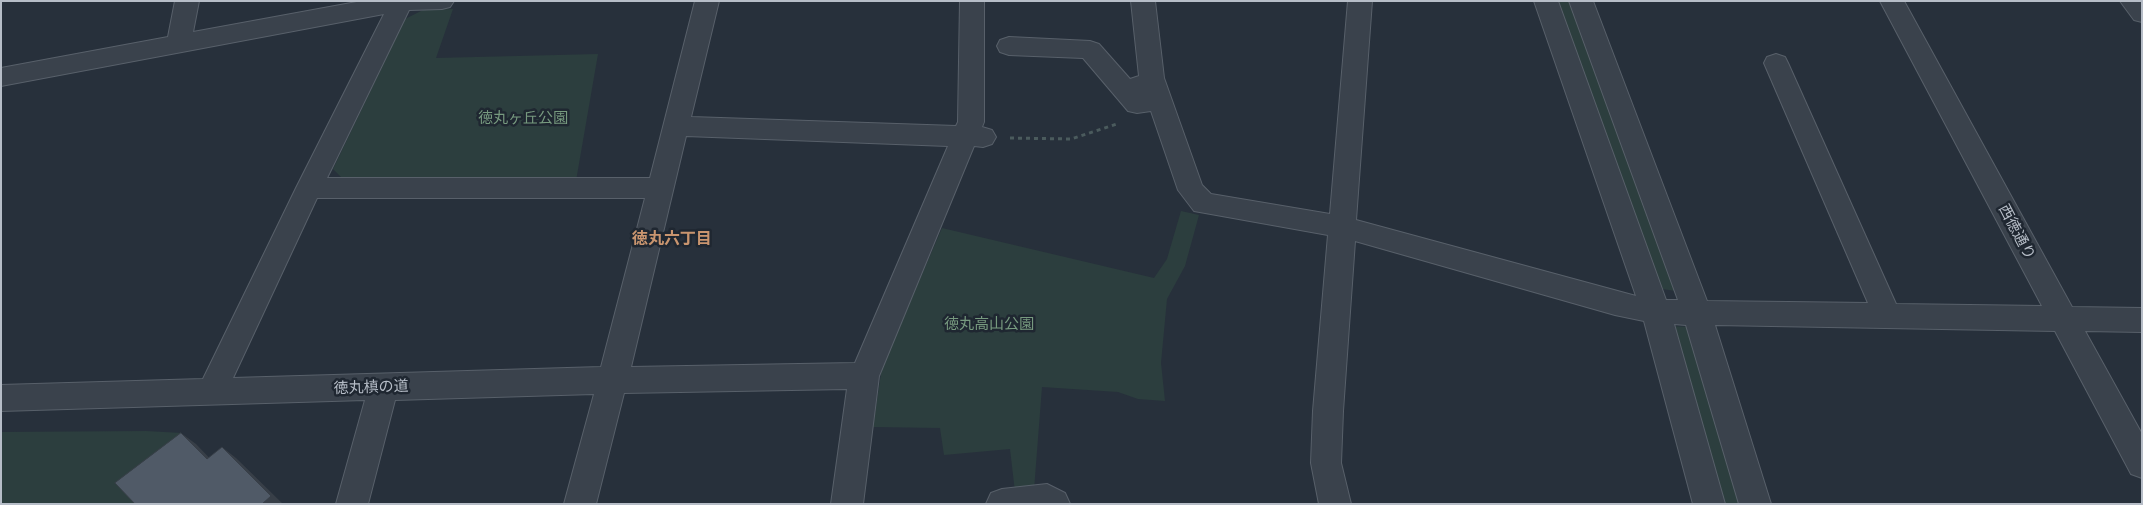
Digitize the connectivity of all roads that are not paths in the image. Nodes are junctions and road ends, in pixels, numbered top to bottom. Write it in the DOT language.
graph roads {
  1 [pos="187,1"];
  2 [pos="442,1"];
  3 [pos="707,1"];
  4 [pos="972,1"];
  5 [pos="1144,1"];
  6 [pos="1360,1"];
  7 [pos="1546,1"];
  8 [pos="1581,1"];
  9 [pos="1892,1"];
  10 [pos="2132,1"];
  11 [pos="402,2"];
  12 [pos="2142,14"];
  13 [pos="179,44"];
  14 [pos="1009,46"];
  15 [pos="1776,63"];
  16 [pos="1,77"];
  17 [pos="1154,83"];
  18 [pos="676,126"];
  19 [pos="976,136"];
  20 [pos="309,188"];
  21 [pos="660,188"];
  22 [pos="1344,227"];
  23 [pos="1656,312"];
  24 [pos="1697,313"];
  25 [pos="1887,315"];
  26 [pos="2064,319"];
  27 [pos="2142,320"];
  28 [pos="864,376"];
  29 [pos="614,380"];
  30 [pos="384,386"];
  31 [pos="212,391"];
  32 [pos="1,398"];
  33 [pos="2142,464"];
  34 [pos="352,504"];
  35 [pos="580,504"];
  36 [pos="848,504"];
  37 [pos="1002,504"];
  38 [pos="1054,504"];
  39 [pos="1335,504"];
  40 [pos="1708,504"];
  41 [pos="1755,504"];
  1 -- 13 [label="street"];
  2 -- 11 [label="street"];
  3 -- 18 [label="street"];
  4 -- 19 [label="street"];
  5 -- 17 [label="street"];
  6 -- 22 [label="street"];
  7 -- 23 [label="street"];
  8 -- 24 [label="street"];
  9 -- 26 [label="street, 西徳通り"];
  10 -- 12 [label="street"];
  11 -- 13 [label="street"];
  11 -- 20 [label="street"];
  13 -- 16 [label="street"];
  14 -- 17 [label="street"];
  15 -- 25 [label="street"];
  17 -- 22 [label="street"];
  18 -- 19 [label="street"];
  18 -- 21 [label="street"];
  19 -- 28 [label="street"];
  20 -- 21 [label="street"];
  20 -- 31 [label="street"];
  21 -- 29 [label="street"];
  22 -- 23 [label="street"];
  22 -- 39 [label="street"];
  23 -- 24 [label="street"];
  23 -- 40 [label="street"];
  24 -- 25 [label="street"];
  24 -- 41 [label="street"];
  25 -- 26 [label="street"];
  26 -- 27 [label="street"];
  26 -- 33 [label="street, 西徳通り"];
  28 -- 29 [label="street, 徳丸槙の道"];
  28 -- 36 [label="street"];
  29 -- 30 [label="street, 徳丸槙の道"];
  29 -- 35 [label="street"];
  30 -- 31 [label="street, 徳丸槙の道"];
  30 -- 34 [label="street"];
  31 -- 32 [label="street, 徳丸槙の道"];
  37 -- 38 [label="street"];
}
